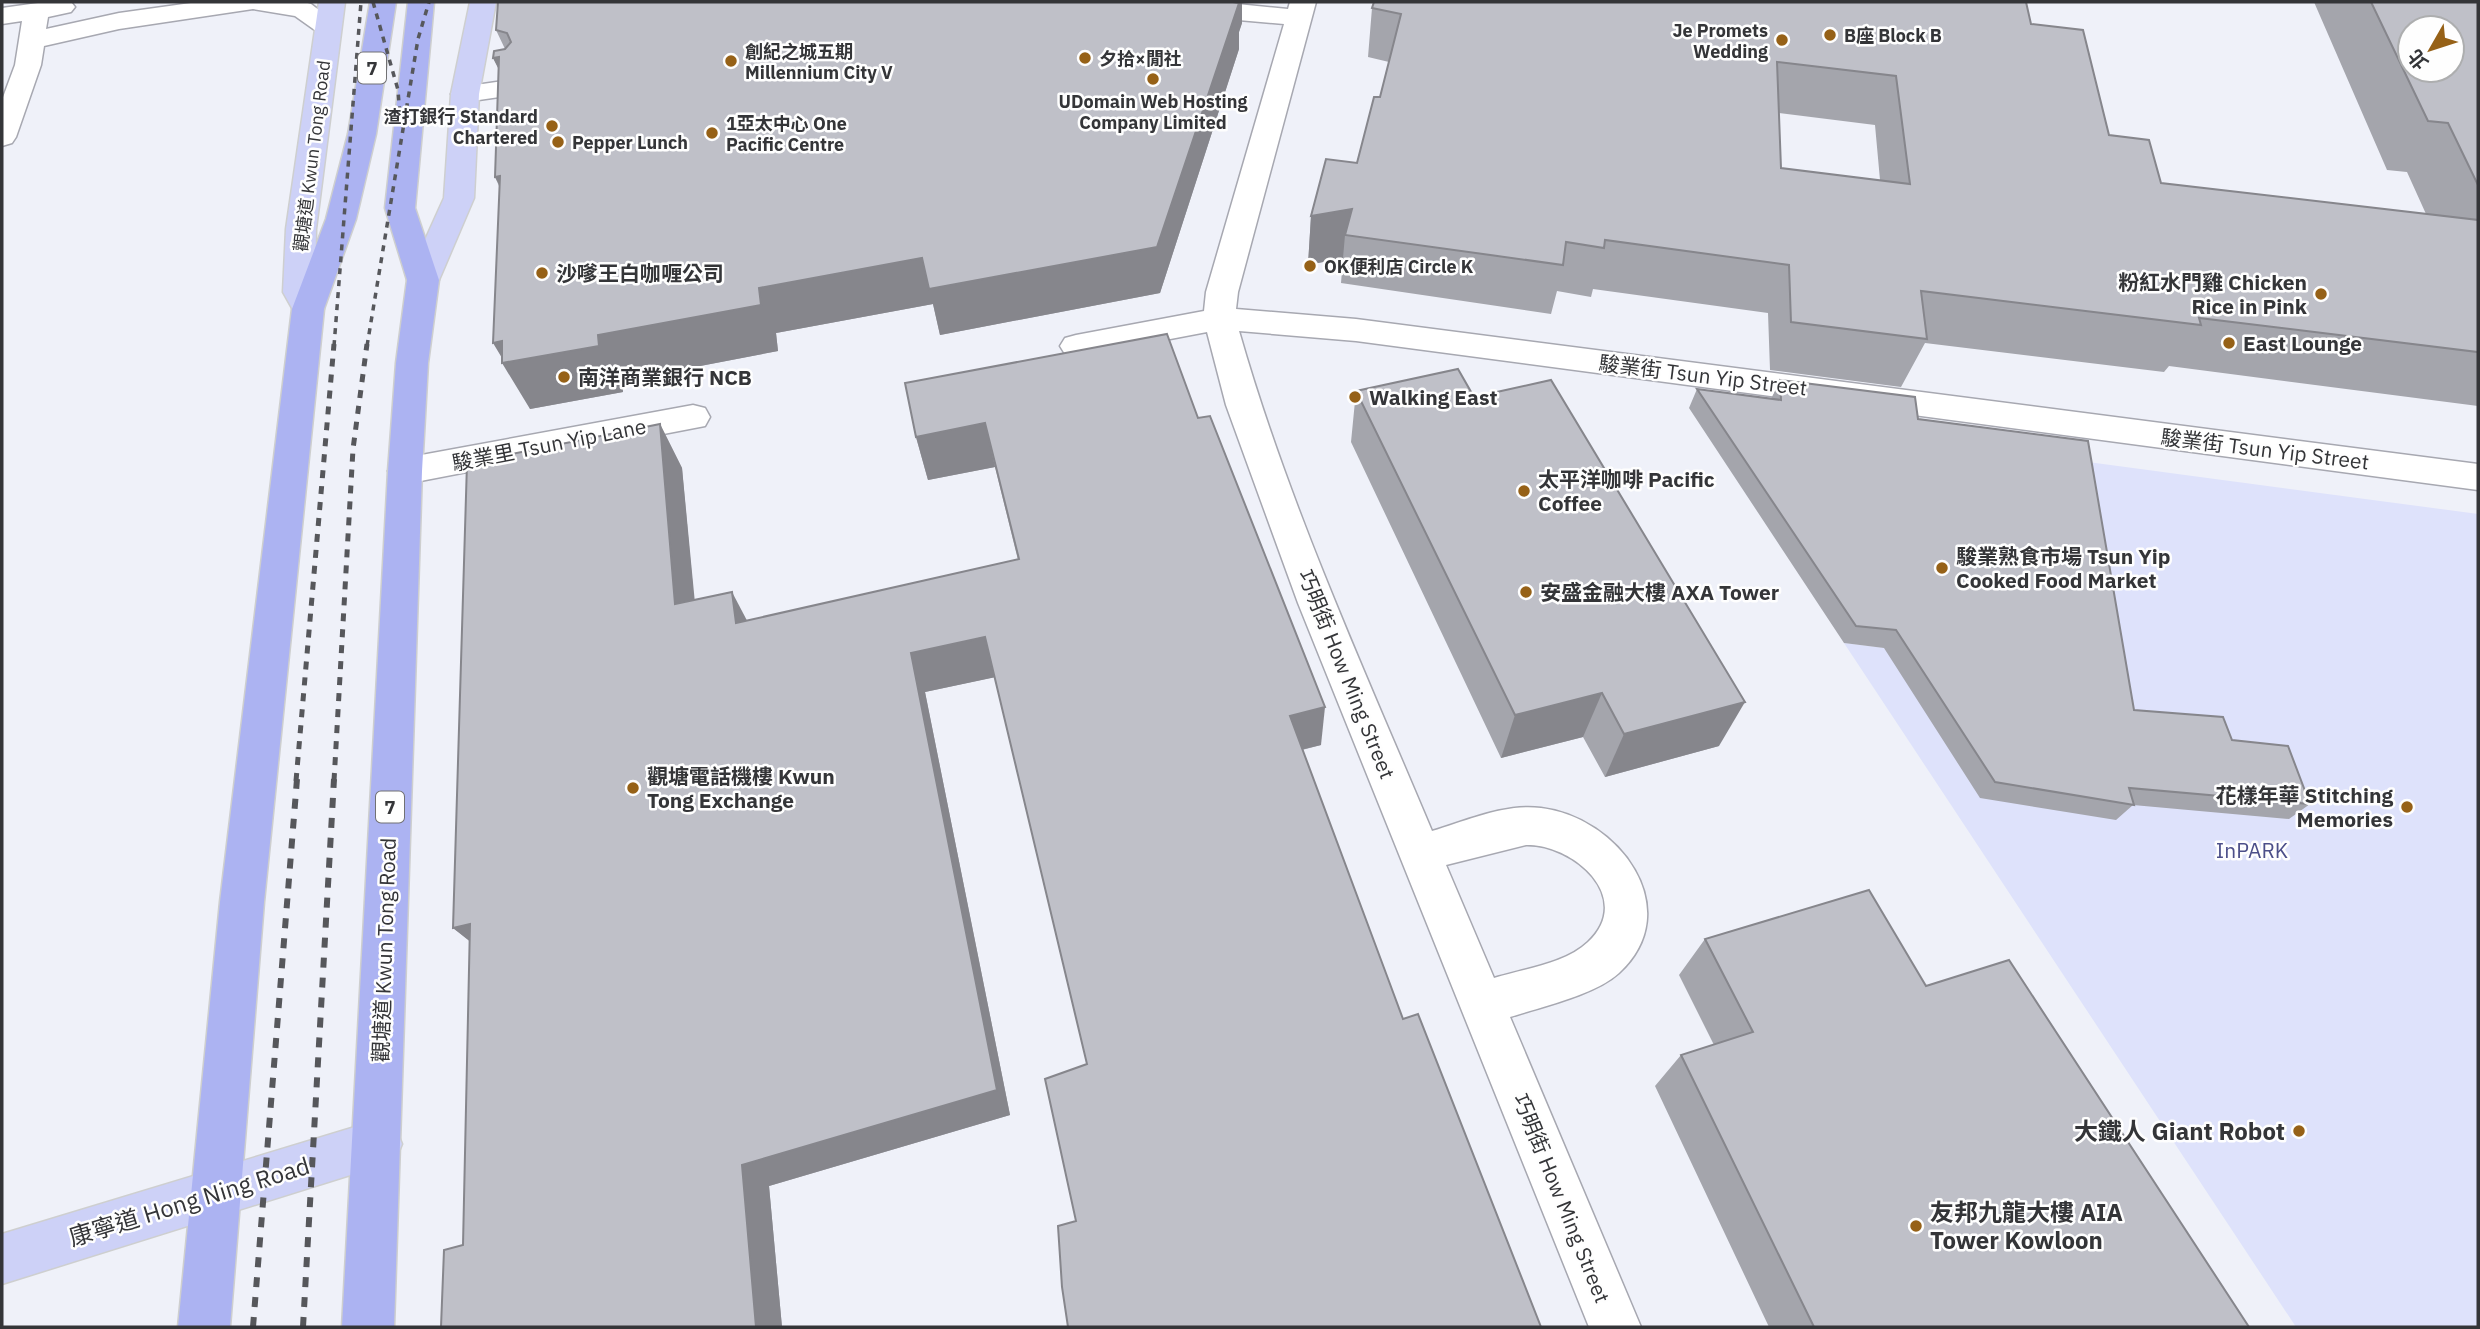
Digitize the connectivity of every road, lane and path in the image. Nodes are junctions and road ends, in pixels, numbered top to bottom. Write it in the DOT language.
graph roads {
  1 [pos="99,2"];
  2 [pos="253,2"];
  3 [pos="383,2"];
  4 [pos="421,2"];
  5 [pos="483,2"];
  6 [pos="1301,10"];
  7 [pos="36,11"];
  8 [pos="1227,11"];
  9 [pos="330,14"];
  10 [pos="2,16"];
  11 [pos="34,40"];
  12 [pos="517,87"];
  13 [pos="466,94"];
  14 [pos="2,137"];
  15 [pos="423,280"];
  16 [pos="308,309"];
  17 [pos="1219,319"];
  18 [pos="1076,346"];
  19 [pos="693,417"];
  20 [pos="405,471"];
  21 [pos="2478,477"];
  22 [pos="1421,853"];
  23 [pos="1483,1003"];
  24 [pos="377,1144"];
  25 [pos="217,1191"];
  26 [pos="2,1259"];
  27 [pos="205,1327"];
  28 [pos="368,1327"];
  29 [pos="1615,1327"];
  1 -- 7 [label="street"];
  2 -- 9 [label="street"];
  2 -- 11 [label="street"];
  3 -- 16 [label="highway, 觀塘道 Kwun Tong Road / 7"];
  4 -- 15 [label="highway, 觀塘道 Kwun Tong Road / 7"];
  5 -- 13 [label="main road, 觀塘道 Kwun Tong Road"];
  6 -- 8 [label="street"];
  6 -- 17 [label="street, 巧明街 How Ming Street"];
  7 -- 10 [label="street"];
  7 -- 11 [label="street"];
  9 -- 16 [label="main road, 觀塘道 Kwun Tong Road"];
  11 -- 14 [label="street"];
  12 -- 13 [label="street"];
  13 -- 15 [label="main road, 觀塘道 Kwun Tong Road"];
  15 -- 20 [label="highway, 觀塘道 Kwun Tong Road / 7"];
  16 -- 25 [label="highway, 觀塘道 Kwun Tong Road / 7"];
  17 -- 18 [label="street"];
  17 -- 21 [label="street, 駿業街 Tsun Yip Street"];
  17 -- 22 [label="street, 巧明街 How Ming Street"];
  19 -- 20 [label="street, 駿業里 Tsun Yip Lane"];
  20 -- 24 [label="highway, 觀塘道 Kwun Tong Road / 7"];
  22 -- 23 [label="street, 巧明街 How Ming Street"];
  22 -- 23 [label="street"];
  23 -- 29 [label="street, 巧明街 How Ming Street"];
  24 -- 25 [label="main road, 康寧道 Hong Ning Road"];
  24 -- 28 [label="highway, 觀塘道 Kwun Tong Road / 7"];
  25 -- 26 [label="main road, 康寧道 Hong Ning Road"];
  25 -- 27 [label="highway, 觀塘道 Kwun Tong Road / 7"];
}
